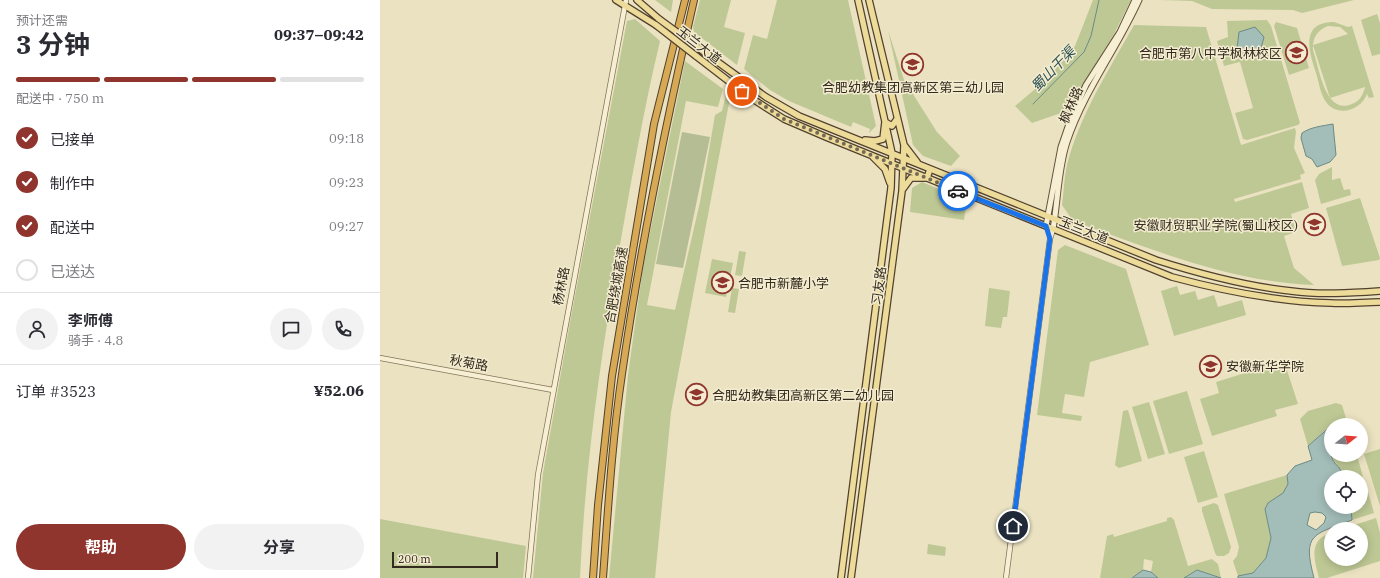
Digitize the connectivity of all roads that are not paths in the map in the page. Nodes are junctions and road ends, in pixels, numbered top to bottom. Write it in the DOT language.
graph roads {
  1 [pos="616,0"];
  2 [pos="637,0"];
  3 [pos="685,0"];
  4 [pos="694,0"];
  5 [pos="858,0"];
  6 [pos="869,0"];
  7 [pos="1135,0"];
  8 [pos="1139,0"];
  9 [pos="626,3"];
  10 [pos="897,119"];
  11 [pos="885,122"];
  12 [pos="856,139"];
  13 [pos="864,142"];
  14 [pos="904,145"];
  15 [pos="860,151"];
  16 [pos="892,153"];
  17 [pos="871,156"];
  18 [pos="903,158"];
  19 [pos="892,164"];
  20 [pos="922,166"];
  21 [pos="903,168"];
  22 [pos="930,169"];
  23 [pos="927,178"];
  24 [pos="892,188"];
  25 [pos="902,191"];
  26 [pos="1048,217"];
  27 [pos="1055,219"];
  28 [pos="1046,226"];
  29 [pos="1053,229"];
  30 [pos="1050,239"];
  31 [pos="1380,291"];
  32 [pos="1380,302"];
  33 [pos="380,358"];
  34 [pos="553,390"];
  35 [pos="528,578"];
  36 [pos="593,578"];
  37 [pos="603,578"];
  38 [pos="841,578"];
  39 [pos="852,578"];
  40 [pos="1006,578"];
  1 -- 9 [label="main road, 玉兰大道"];
  2 -- 12 [label="main road, 玉兰大道, bridge"];
  3 -- 36 [label="highway, 合肥绕城高速"];
  4 -- 37 [label="highway, 合肥绕城高速"];
  5 -- 11 [label="main road, 习友路"];
  6 -- 10 [label="main road, 习友路"];
  7 -- 26 [label="main road, 枫林路"];
  8 -- 27 [label="main road, 枫林路"];
  9 -- 15 [label="main road, 玉兰大道, bridge"];
  9 -- 34 [label="street, 杨林路"];
  10 -- 11 [label="main road"];
  10 -- 14 [label="main road, 习友路"];
  11 -- 12 [label="main road"];
  11 -- 16 [label="main road, 习友路"];
  12 -- 13 [label="main road, 玉兰大道"];
  13 -- 15 [label="main road"];
  13 -- 16 [label="main road, 玉兰大道"];
  14 -- 18 [label="main road, 习友路"];
  14 -- 20 [label="main road"];
  15 -- 17 [label="main road, 玉兰大道"];
  16 -- 18 [label="main road, 玉兰大道"];
  16 -- 19 [label="main road, 习友路"];
  17 -- 19 [label="main road, 玉兰大道"];
  17 -- 24 [label="main road"];
  18 -- 20 [label="main road, 玉兰大道"];
  18 -- 21 [label="main road, 习友路"];
  19 -- 21 [label="main road, 玉兰大道"];
  19 -- 24 [label="main road, 习友路"];
  20 -- 22 [label="main road, 玉兰大道"];
  21 -- 23 [label="main road, 玉兰大道"];
  21 -- 25 [label="main road, 习友路"];
  22 -- 23 [label="main road"];
  22 -- 26 [label="main road, 玉兰大道"];
  23 -- 25 [label="main road"];
  23 -- 28 [label="main road, 玉兰大道"];
  24 -- 38 [label="main road, 习友路"];
  25 -- 39 [label="main road, 习友路"];
  26 -- 27 [label="main road, 玉兰大道"];
  26 -- 28 [label="main road, 枫林路"];
  27 -- 29 [label="main road, 枫林路"];
  27 -- 31 [label="main road, 玉兰大道"];
  28 -- 29 [label="main road, 玉兰大道"];
  28 -- 30 [label="street"];
  29 -- 30 [label="street"];
  29 -- 32 [label="main road, 玉兰大道"];
  30 -- 40 [label="street"];
  33 -- 34 [label="street, 秋菊路"];
  34 -- 35 [label="street, 杨林路"];
}
